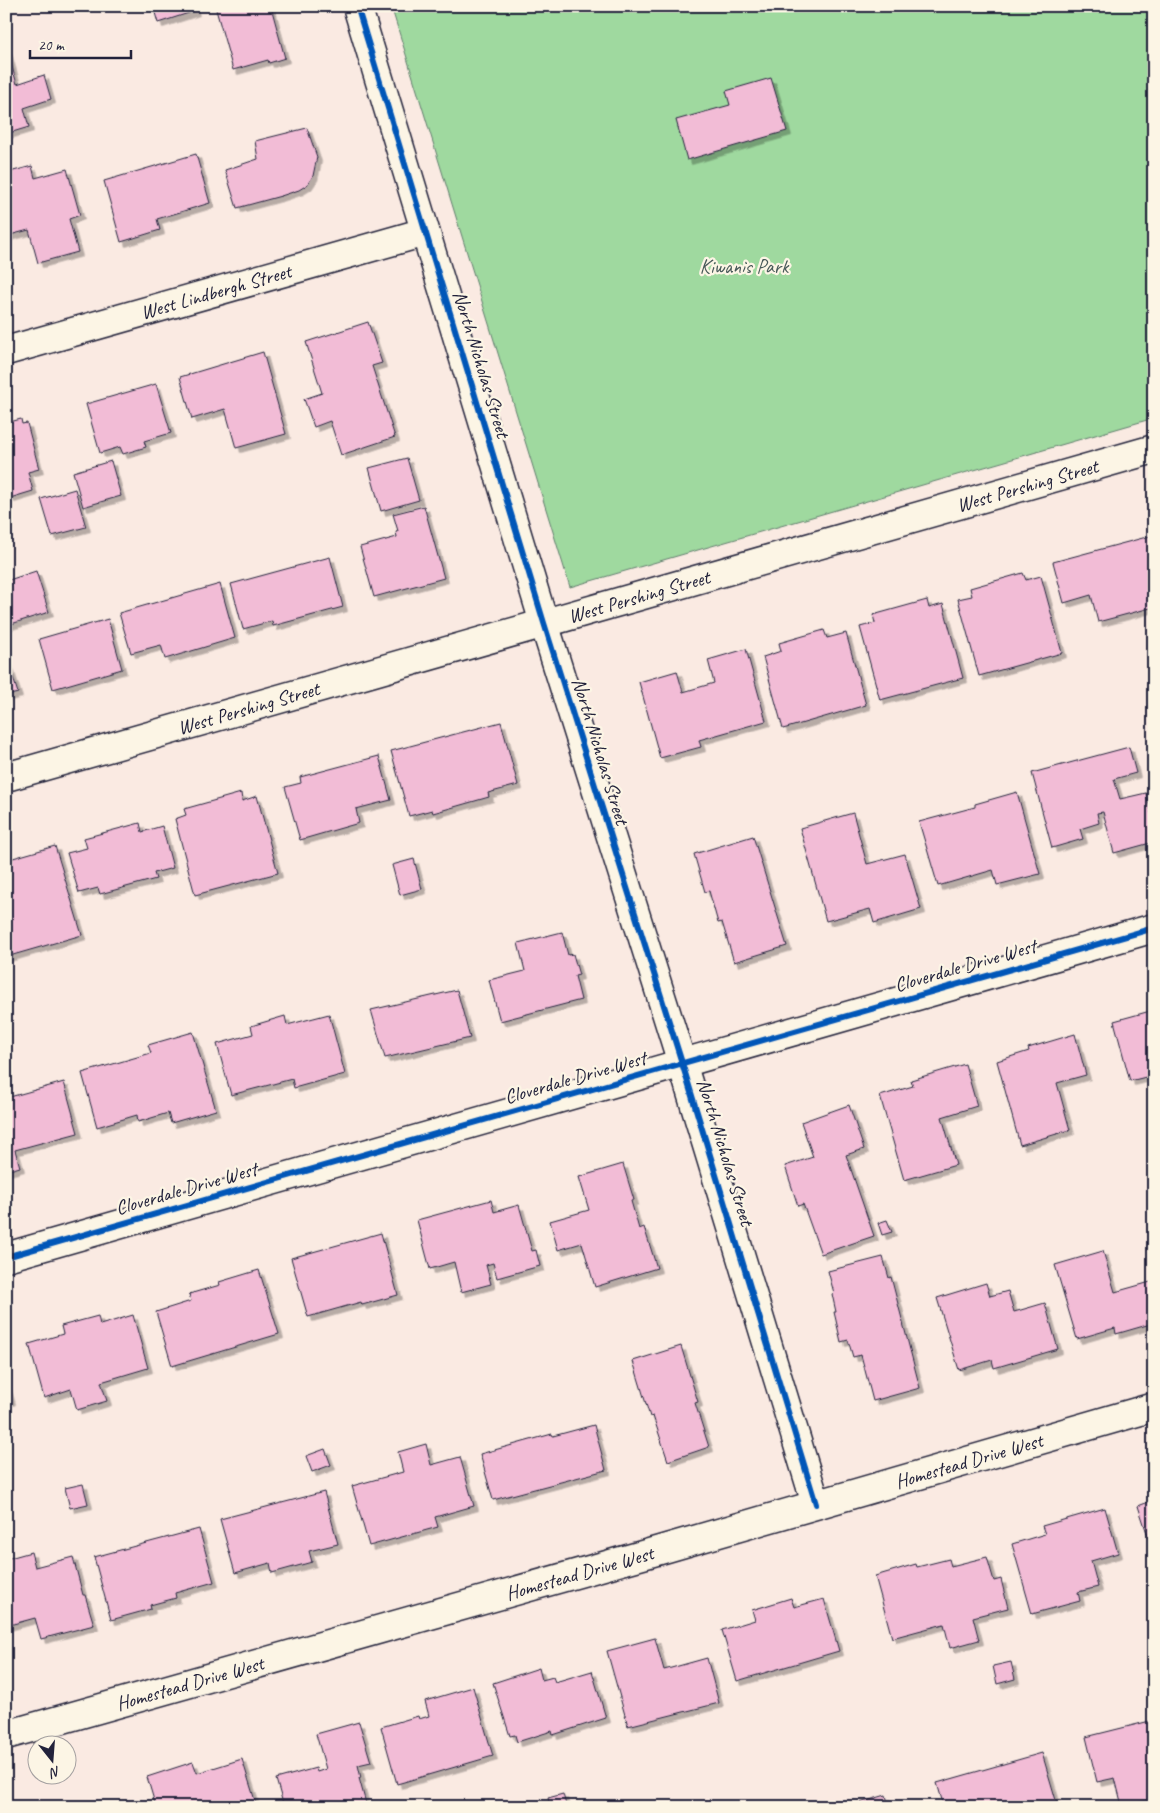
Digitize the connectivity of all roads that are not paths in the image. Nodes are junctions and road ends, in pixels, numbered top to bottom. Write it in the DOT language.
graph roads {
  1 [pos="357,6"];
  2 [pos="425,232"];
  3 [pos="6,351"];
  4 [pos="1154,449"];
  5 [pos="544,622"];
  6 [pos="6,777"];
  7 [pos="1154,928"];
  8 [pos="682,1063"];
  9 [pos="6,1257"];
  10 [pos="1154,1408"];
  11 [pos="816,1504"];
  12 [pos="6,1735"];
  1 -- 2 [label="street, North Nicholas Street"];
  2 -- 3 [label="street, West Lindbergh Street"];
  2 -- 5 [label="street, North Nicholas Street"];
  4 -- 5 [label="street, West Pershing Street"];
  5 -- 6 [label="street, West Pershing Street"];
  5 -- 8 [label="street, North Nicholas Street"];
  7 -- 8 [label="street, Cloverdale Drive West"];
  8 -- 9 [label="street, Cloverdale Drive West"];
  8 -- 11 [label="street, North Nicholas Street"];
  10 -- 11 [label="street, Homestead Drive West"];
  11 -- 12 [label="street, Homestead Drive West"];
}
